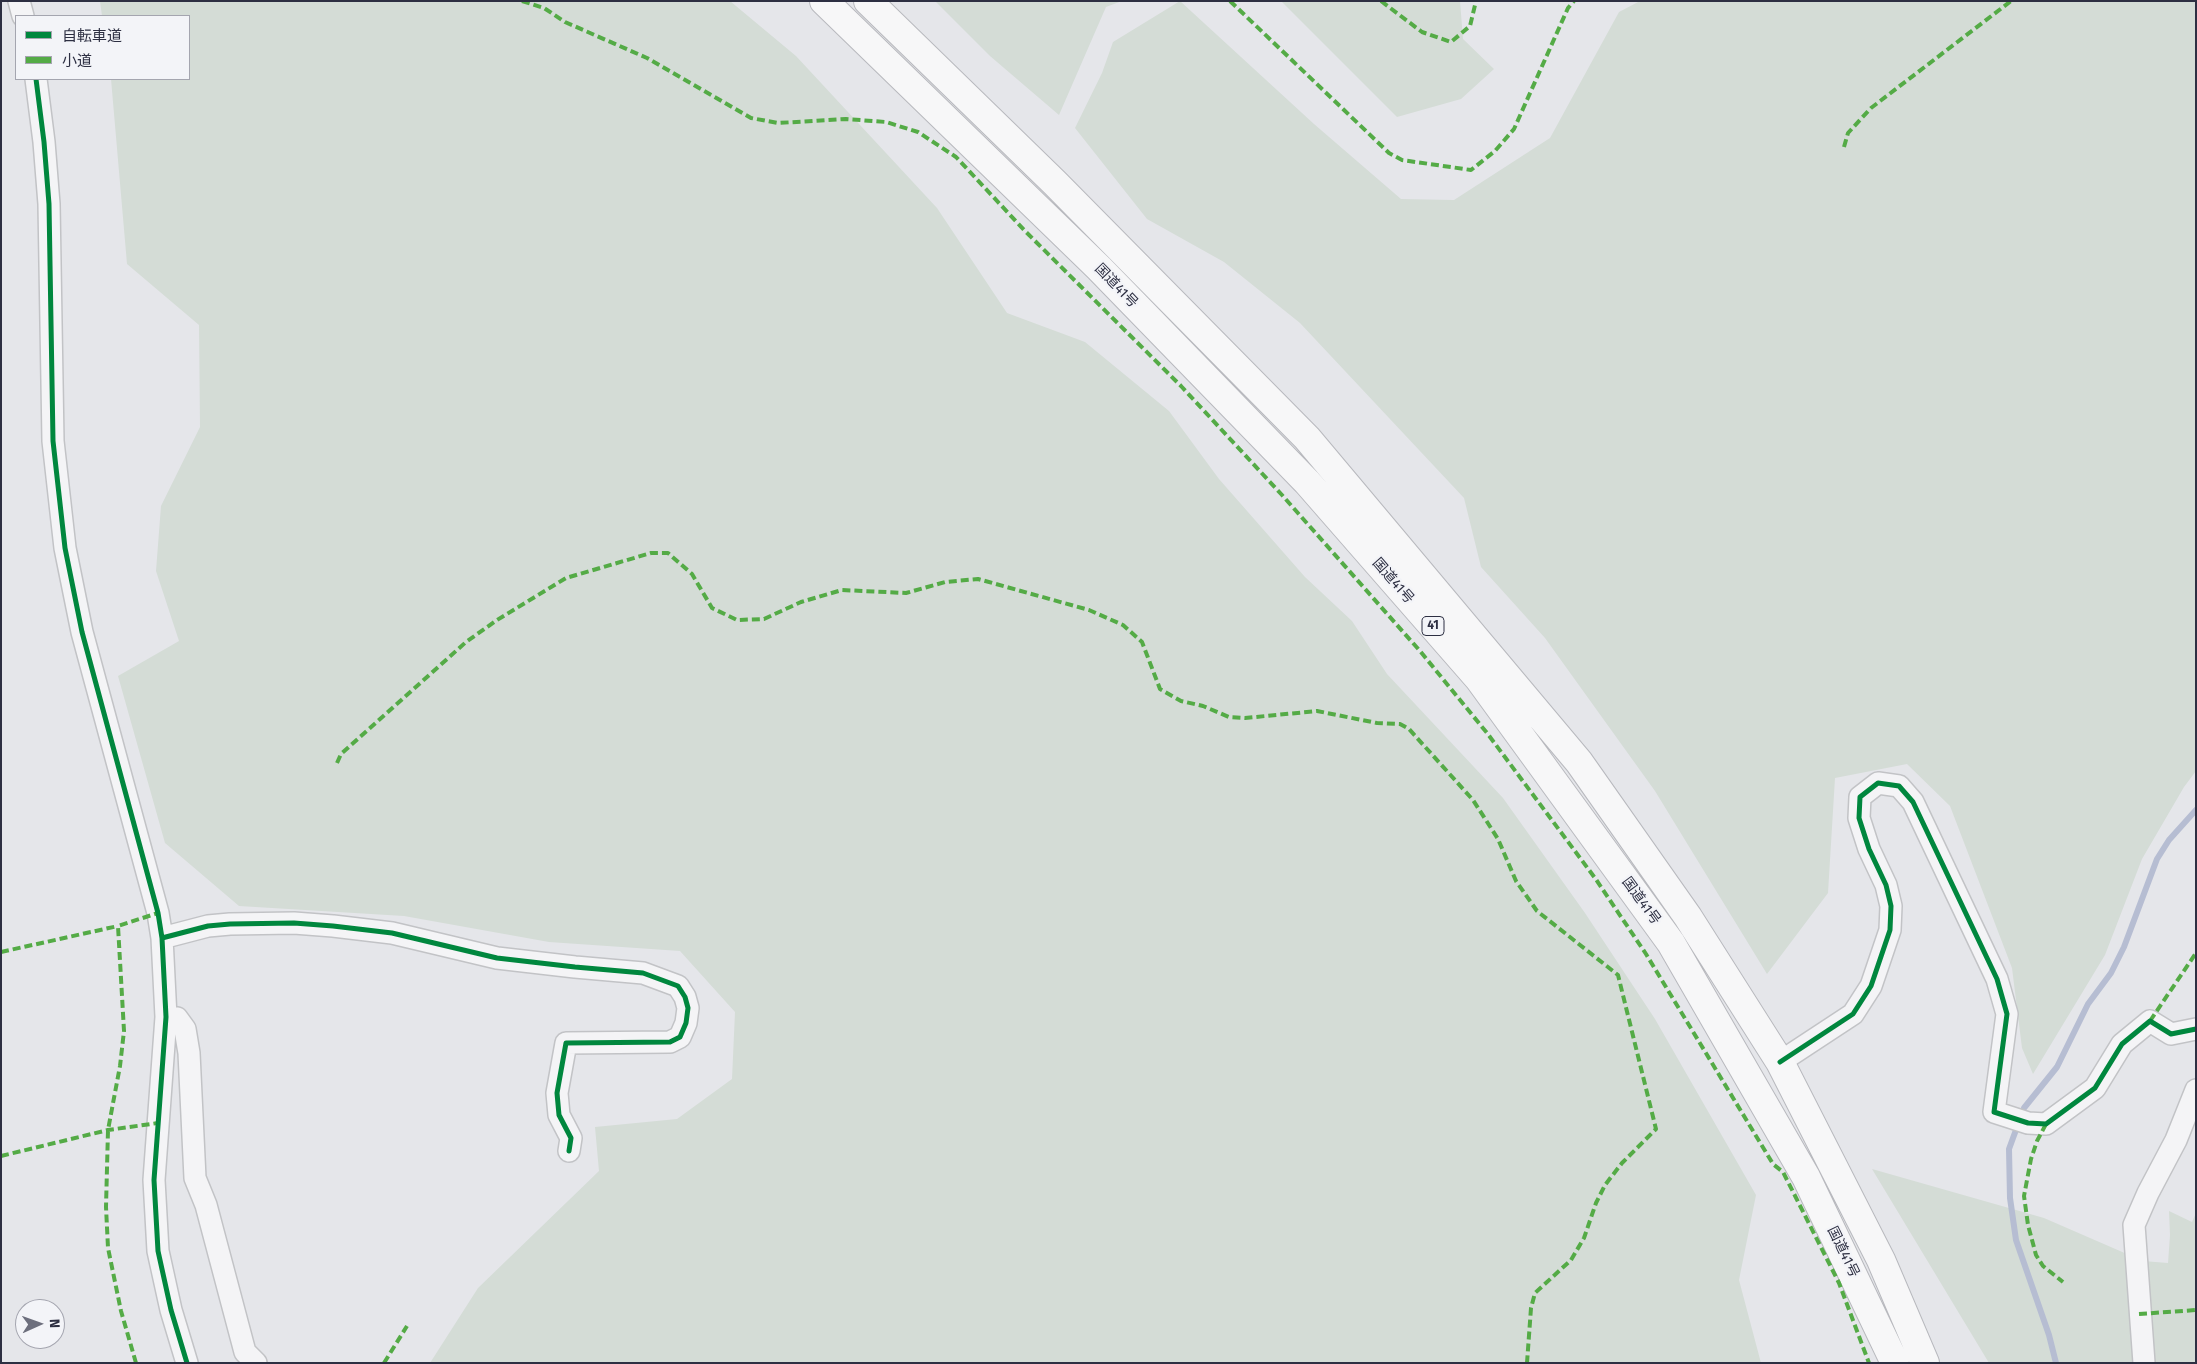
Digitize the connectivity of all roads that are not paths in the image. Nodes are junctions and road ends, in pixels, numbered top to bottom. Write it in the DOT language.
graph roads {
  1 [pos="19,1"];
  2 [pos="824,1"];
  3 [pos="868,1"];
  4 [pos="22,15"];
  5 [pos="36,80"];
  6 [pos="162,938"];
  7 [pos="166,1017"];
  8 [pos="2196,1029"];
  9 [pos="1780,1062"];
  10 [pos="2196,1090"];
  11 [pos="569,1152"];
  12 [pos="187,1363"];
  13 [pos="256,1363"];
  14 [pos="1895,1363"];
  15 [pos="1925,1363"];
  16 [pos="2144,1363"];
  1 -- 4 [label="street"];
  2 -- 14 [label="highway, 国道41号 / 41"];
  3 -- 9 [label="highway, 国道41号 / 41"];
  5 -- 6 [label="street"];
  6 -- 7 [label="street"];
  6 -- 11 [label="street"];
  7 -- 12 [label="street"];
  7 -- 13 [label="street"];
  8 -- 9 [label="street"];
  9 -- 15 [label="highway, 国道41号 / 41"];
  10 -- 16 [label="street"];
}
